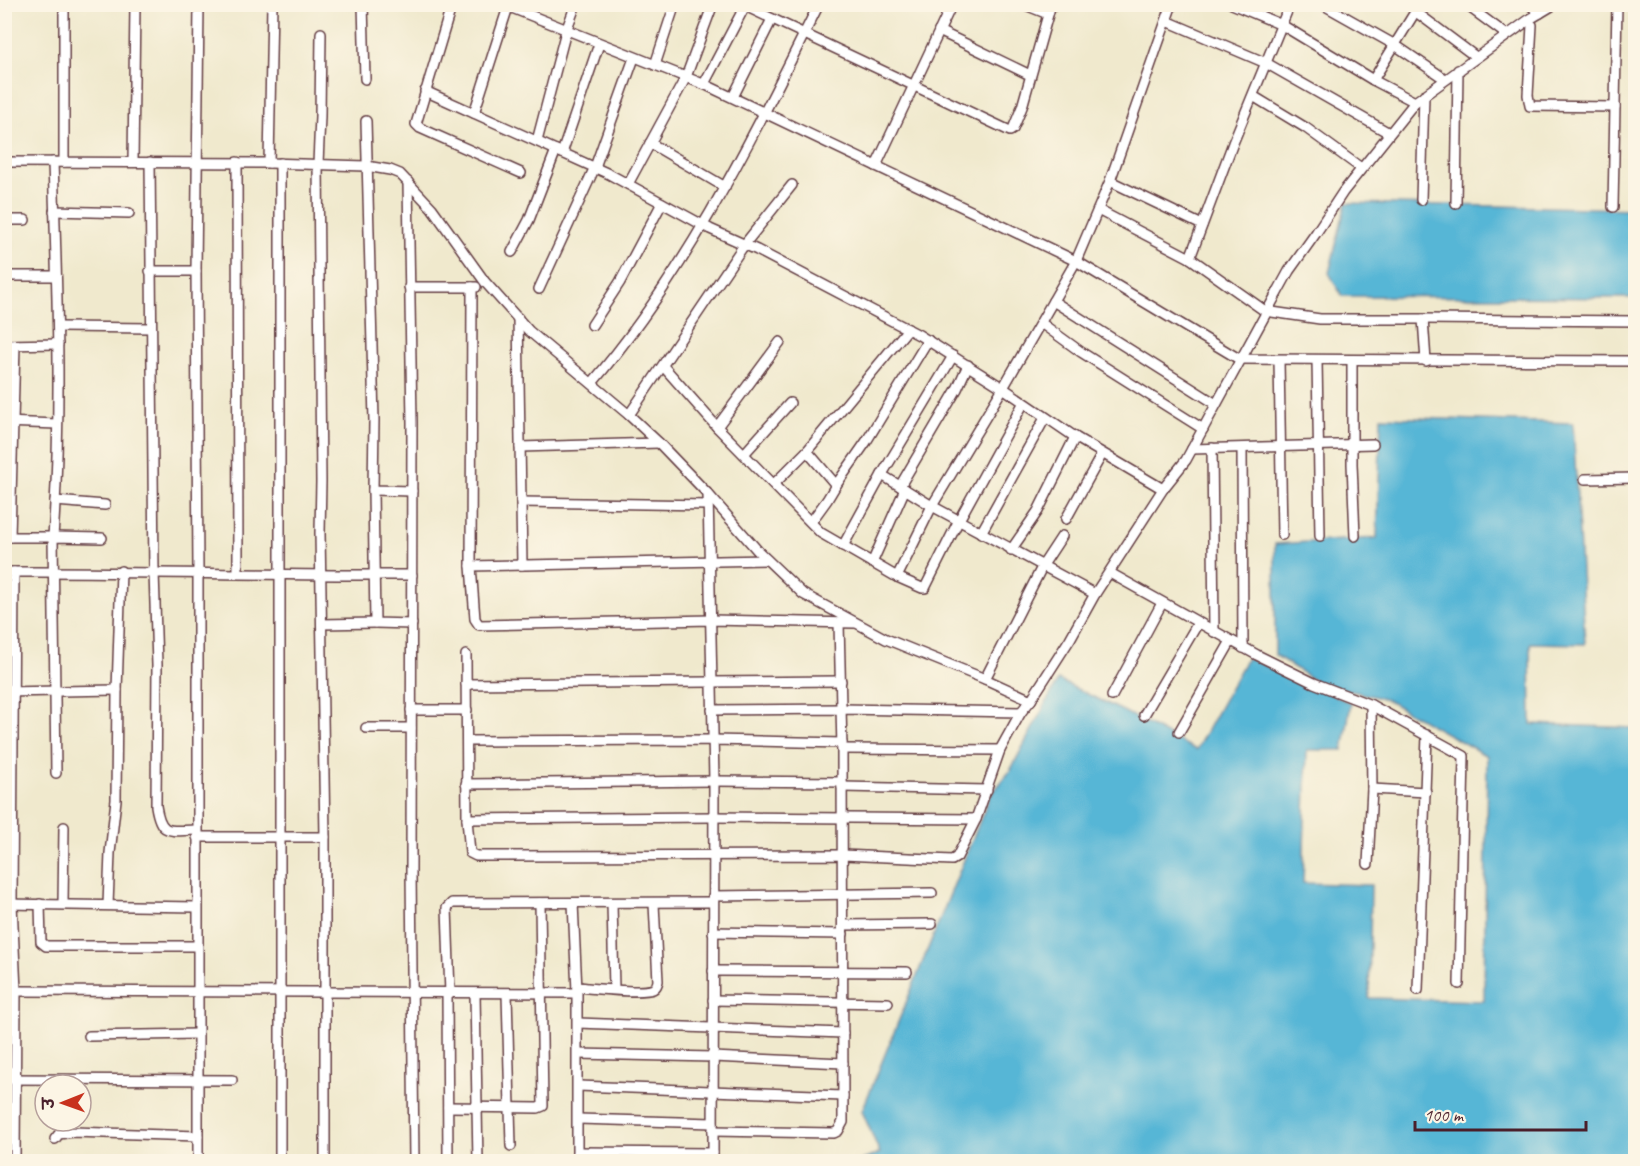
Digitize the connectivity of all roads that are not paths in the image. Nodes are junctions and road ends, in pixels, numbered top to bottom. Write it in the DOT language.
graph roads {
  1 [pos="64,4"];
  2 [pos="135,4"];
  3 [pos="199,4"];
  4 [pos="272,4"];
  5 [pos="363,4"];
  6 [pos="452,4"];
  7 [pos="576,4"];
  8 [pos="675,4"];
  9 [pos="714,4"];
  10 [pos="819,4"];
  11 [pos="952,4"];
  12 [pos="1023,4"];
  13 [pos="1172,4"];
  14 [pos="1232,4"];
  15 [pos="1290,4"];
  16 [pos="1322,4"];
  17 [pos="1466,4"];
  18 [pos="1529,4"];
  19 [pos="1555,4"];
  20 [pos="1617,4"];
  21 [pos="1631,4"];
  22 [pos="743,5"];
  23 [pos="505,6"];
  24 [pos="1418,8"];
  25 [pos="1635,8"];
  26 [pos="1050,9"];
  27 [pos="1540,13"];
  28 [pos="772,19"];
  29 [pos="1167,21"];
  30 [pos="1282,25"];
  31 [pos="1532,25"];
  32 [pos="567,31"];
  33 [pos="939,31"];
  34 [pos="321,33"];
  35 [pos="804,35"];
  36 [pos="1507,35"];
  37 [pos="599,44"];
  38 [pos="1395,45"];
  39 [pos="1476,57"];
  40 [pos="634,58"];
  41 [pos="1266,63"];
  42 [pos="655,65"];
  43 [pos="1458,70"];
  44 [pos="1030,75"];
  45 [pos="686,77"];
  46 [pos="365,79"];
  47 [pos="1445,79"];
  48 [pos="1373,80"];
  49 [pos="704,84"];
  50 [pos="913,86"];
  51 [pos="425,91"];
  52 [pos="1424,95"];
  53 [pos="1253,96"];
  54 [pos="733,97"];
  55 [pos="1414,102"];
  56 [pos="1615,106"];
  57 [pos="765,112"];
  58 [pos="474,113"];
  59 [pos="366,121"];
  60 [pos="1389,133"];
  61 [pos="537,141"];
  62 [pos="650,143"];
  63 [pos="559,151"];
  64 [pos="4,162"];
  65 [pos="53,162"];
  66 [pos="64,162"];
  67 [pos="133,162"];
  68 [pos="150,162"];
  69 [pos="196,162"];
  70 [pos="237,162"];
  71 [pos="269,163"];
  72 [pos="280,163"];
  73 [pos="318,164"];
  74 [pos="366,166"];
  75 [pos="876,166"];
  76 [pos="595,167"];
  77 [pos="1361,168"];
  78 [pos="521,173"];
  79 [pos="1110,181"];
  80 [pos="408,182"];
  81 [pos="628,184"];
  82 [pos="792,185"];
  83 [pos="725,187"];
  84 [pos="1421,200"];
  85 [pos="662,203"];
  86 [pos="1456,203"];
  87 [pos="1613,207"];
  88 [pos="1098,210"];
  89 [pos="54,211"];
  90 [pos="129,213"];
  91 [pos="4,220"];
  92 [pos="25,220"];
  93 [pos="1202,225"];
  94 [pos="704,226"];
  95 [pos="744,245"];
  96 [pos="512,252"];
  97 [pos="1190,258"];
  98 [pos="1076,261"];
  99 [pos="150,271"];
  100 [pos="196,271"];
  101 [pos="4,276"];
  102 [pos="56,276"];
  103 [pos="409,287"];
  104 [pos="472,287"];
  105 [pos="489,287"];
  106 [pos="539,289"];
  107 [pos="1053,301"];
  108 [pos="1265,311"];
  109 [pos="518,318"];
  110 [pos="1423,319"];
  111 [pos="1635,321"];
  112 [pos="1041,322"];
  113 [pos="592,325"];
  114 [pos="58,327"];
  115 [pos="151,328"];
  116 [pos="908,329"];
  117 [pos="928,340"];
  118 [pos="780,342"];
  119 [pos="58,344"];
  120 [pos="10,345"];
  121 [pos="952,356"];
  122 [pos="1239,359"];
  123 [pos="1279,360"];
  124 [pos="1317,360"];
  125 [pos="1352,361"];
  126 [pos="1426,361"];
  127 [pos="1635,361"];
  128 [pos="968,365"];
  129 [pos="663,366"];
  130 [pos="592,383"];
  131 [pos="1003,388"];
  132 [pos="790,404"];
  133 [pos="1023,404"];
  134 [pos="1216,404"];
  135 [pos="629,415"];
  136 [pos="1045,418"];
  137 [pos="9,422"];
  138 [pos="57,424"];
  139 [pos="717,427"];
  140 [pos="1203,429"];
  141 [pos="1075,437"];
  142 [pos="659,443"];
  143 [pos="1373,444"];
  144 [pos="1352,445"];
  145 [pos="1280,446"];
  146 [pos="1320,446"];
  147 [pos="520,447"];
  148 [pos="1212,448"];
  149 [pos="1242,448"];
  150 [pos="1192,449"];
  151 [pos="807,451"];
  152 [pos="744,454"];
  153 [pos="1102,454"];
  154 [pos="882,475"];
  155 [pos="1635,478"];
  156 [pos="1585,479"];
  157 [pos="774,483"];
  158 [pos="836,485"];
  159 [pos="902,487"];
  160 [pos="1163,489"];
  161 [pos="373,490"];
  162 [pos="412,492"];
  163 [pos="8,493"];
  164 [pos="708,494"];
  165 [pos="55,501"];
  166 [pos="521,502"];
  167 [pos="105,505"];
  168 [pos="708,505"];
  169 [pos="932,506"];
  170 [pos="1066,519"];
  171 [pos="959,520"];
  172 [pos="811,522"];
  173 [pos="981,532"];
  174 [pos="1062,536"];
  175 [pos="1282,536"];
  176 [pos="1320,536"];
  177 [pos="1355,536"];
  178 [pos="7,537"];
  179 [pos="53,537"];
  180 [pos="102,537"];
  181 [pos="843,546"];
  182 [pos="1011,550"];
  183 [pos="767,560"];
  184 [pos="709,562"];
  185 [pos="872,563"];
  186 [pos="522,565"];
  187 [pos="1043,565"];
  188 [pos="471,566"];
  189 [pos="121,571"];
  190 [pos="9,572"];
  191 [pos="54,572"];
  192 [pos="154,572"];
  193 [pos="198,572"];
  194 [pos="238,573"];
  195 [pos="1110,573"];
  196 [pos="280,574"];
  197 [pos="374,575"];
  198 [pos="412,575"];
  199 [pos="322,576"];
  200 [pos="897,577"];
  201 [pos="1095,594"];
  202 [pos="1162,603"];
  203 [pos="711,620"];
  204 [pos="375,623"];
  205 [pos="839,623"];
  206 [pos="1198,623"];
  207 [pos="322,624"];
  208 [pos="412,624"];
  209 [pos="857,624"];
  210 [pos="1214,632"];
  211 [pos="1230,640"];
  212 [pos="1243,648"];
  213 [pos="466,655"];
  214 [pos="985,679"];
  215 [pos="712,681"];
  216 [pos="841,681"];
  217 [pos="466,684"];
  218 [pos="117,690"];
  219 [pos="54,691"];
  220 [pos="10,692"];
  221 [pos="1112,696"];
  222 [pos="1031,700"];
  223 [pos="1371,705"];
  224 [pos="841,709"];
  225 [pos="411,710"];
  226 [pos="467,710"];
  227 [pos="712,710"];
  228 [pos="1021,712"];
  229 [pos="1144,715"];
  230 [pos="366,728"];
  231 [pos="411,728"];
  232 [pos="1179,732"];
  233 [pos="1427,735"];
  234 [pos="712,740"];
  235 [pos="467,741"];
  236 [pos="842,746"];
  237 [pos="1000,750"];
  238 [pos="56,773"];
  239 [pos="714,781"];
  240 [pos="466,784"];
  241 [pos="842,785"];
  242 [pos="1372,789"];
  243 [pos="987,790"];
  244 [pos="1426,792"];
  245 [pos="713,818"];
  246 [pos="842,818"];
  247 [pos="467,819"];
  248 [pos="976,819"];
  249 [pos="64,827"];
  250 [pos="197,834"];
  251 [pos="325,837"];
  252 [pos="280,838"];
  253 [pos="843,855"];
  254 [pos="713,856"];
  255 [pos="1368,864"];
  256 [pos="932,893"];
  257 [pos="843,895"];
  258 [pos="713,899"];
  259 [pos="540,903"];
  260 [pos="573,903"];
  261 [pos="612,903"];
  262 [pos="8,904"];
  263 [pos="40,904"];
  264 [pos="63,904"];
  265 [pos="654,904"];
  266 [pos="108,905"];
  267 [pos="197,906"];
  268 [pos="932,924"];
  269 [pos="843,929"];
  270 [pos="713,932"];
  271 [pos="197,946"];
  272 [pos="713,971"];
  273 [pos="843,972"];
  274 [pos="907,972"];
  275 [pos="1459,984"];
  276 [pos="614,989"];
  277 [pos="577,990"];
  278 [pos="1418,990"];
  279 [pos="16,991"];
  280 [pos="197,991"];
  281 [pos="280,992"];
  282 [pos="324,993"];
  283 [pos="413,993"];
  284 [pos="448,993"];
  285 [pos="475,994"];
  286 [pos="507,994"];
  287 [pos="542,994"];
  288 [pos="713,1000"];
  289 [pos="843,1002"];
  290 [pos="888,1003"];
  291 [pos="578,1023"];
  292 [pos="713,1029"];
  293 [pos="843,1033"];
  294 [pos="197,1034"];
  295 [pos="89,1036"];
  296 [pos="578,1054"];
  297 [pos="713,1057"];
  298 [pos="843,1063"];
  299 [pos="10,1079"];
  300 [pos="197,1080"];
  301 [pos="232,1080"];
  302 [pos="578,1086"];
  303 [pos="713,1092"];
  304 [pos="843,1096"];
  305 [pos="448,1107"];
  306 [pos="478,1108"];
  307 [pos="509,1108"];
  308 [pos="578,1119"];
  309 [pos="713,1127"];
  310 [pos="198,1136"];
  311 [pos="56,1139"];
  312 [pos="511,1146"];
  313 [pos="10,1149"];
  314 [pos="578,1157"];
  315 [pos="713,1157"];
  316 [pos="15,1161"];
  317 [pos="198,1161"];
  318 [pos="280,1161"];
  319 [pos="325,1161"];
  320 [pos="414,1161"];
  321 [pos="448,1161"];
  322 [pos="478,1161"];
  1 -- 66 [label="street"];
  2 -- 67 [label="street"];
  3 -- 69 [label="street"];
  4 -- 71 [label="street"];
  5 -- 46 [label="street"];
  6 -- 51 [label="street"];
  7 -- 32 [label="street"];
  8 -- 42 [label="street"];
  9 -- 45 [label="street"];
  10 -- 35 [label="street"];
  11 -- 33 [label="street"];
  12 -- 26 [label="street"];
  13 -- 29 [label="street"];
  14 -- 30 [label="street"];
  15 -- 30 [label="street"];
  16 -- 38 [label="street"];
  17 -- 36 [label="street"];
  18 -- 27 [label="street"];
  19 -- 27 [label="street"];
  20 -- 56 [label="street"];
  21 -- 25 [label="street"];
  22 -- 28 [label="street"];
  22 -- 49 [label="street"];
  23 -- 32 [label="street"];
  23 -- 58 [label="street"];
  24 -- 38 [label="street"];
  24 -- 39 [label="street"];
  26 -- 44 [label="street"];
  27 -- 36 [label="street"];
  28 -- 35 [label="street"];
  28 -- 54 [label="street"];
  29 -- 41 [label="street"];
  29 -- 79 [label="street"];
  30 -- 41 [label="street"];
  30 -- 48 [label="street"];
  31 -- 56 [label="street"];
  32 -- 37 [label="street"];
  32 -- 61 [label="street"];
  33 -- 44 [label="street"];
  33 -- 50 [label="street"];
  34 -- 73 [label="street"];
  35 -- 50 [label="street"];
  35 -- 57 [label="street"];
  36 -- 39 [label="street"];
  37 -- 40 [label="street"];
  37 -- 63 [label="street"];
  38 -- 47 [label="street"];
  38 -- 48 [label="street"];
  39 -- 43 [label="street"];
  40 -- 42 [label="street"];
  40 -- 76 [label="street"];
  41 -- 53 [label="street"];
  41 -- 60 [label="street"];
  42 -- 45 [label="street"];
  43 -- 47 [label="street"];
  43 -- 86 [label="street"];
  44 -- 50 [label="street"];
  45 -- 49 [label="street"];
  45 -- 62 [label="street"];
  47 -- 52 [label="street"];
  48 -- 55 [label="street"];
  49 -- 54 [label="street"];
  50 -- 75 [label="street"];
  51 -- 58 [label="street"];
  51 -- 78 [label="street"];
  52 -- 55 [label="street"];
  52 -- 84 [label="street"];
  53 -- 77 [label="street"];
  53 -- 93 [label="street"];
  54 -- 57 [label="street"];
  55 -- 60 [label="street"];
  56 -- 87 [label="street"];
  57 -- 75 [label="street"];
  57 -- 83 [label="street"];
  58 -- 61 [label="street"];
  59 -- 74 [label="street"];
  60 -- 77 [label="street"];
  61 -- 63 [label="street"];
  62 -- 81 [label="street"];
  62 -- 83 [label="street"];
  63 -- 76 [label="street"];
  63 -- 96 [label="street"];
  64 -- 65 [label="street"];
  65 -- 66 [label="street"];
  65 -- 89 [label="street"];
  66 -- 67 [label="street"];
  67 -- 68 [label="street"];
  68 -- 69 [label="street"];
  68 -- 99 [label="street"];
  69 -- 70 [label="street"];
  69 -- 100 [label="street"];
  70 -- 71 [label="street"];
  70 -- 194 [label="street"];
  71 -- 72 [label="street"];
  72 -- 73 [label="street"];
  72 -- 196 [label="street"];
  73 -- 74 [label="street"];
  73 -- 199 [label="street"];
  74 -- 80 [label="street"];
  74 -- 161 [label="street"];
  75 -- 98 [label="street"];
  76 -- 81 [label="street"];
  76 -- 106 [label="street"];
  77 -- 108 [label="street"];
  79 -- 88 [label="street"];
  79 -- 93 [label="street"];
  80 -- 103 [label="street"];
  80 -- 105 [label="street"];
  81 -- 85 [label="street"];
  82 -- 95 [label="street"];
  83 -- 94 [label="street"];
  85 -- 94 [label="street"];
  85 -- 113 [label="street"];
  88 -- 97 [label="street"];
  88 -- 98 [label="street"];
  89 -- 90 [label="street"];
  89 -- 102 [label="street"];
  91 -- 92 [label="street"];
  93 -- 97 [label="street"];
  94 -- 95 [label="street"];
  94 -- 130 [label="street"];
  95 -- 116 [label="street"];
  95 -- 129 [label="street"];
  97 -- 108 [label="street"];
  98 -- 107 [label="street"];
  98 -- 122 [label="street"];
  99 -- 100 [label="street"];
  99 -- 115 [label="street"];
  100 -- 193 [label="street"];
  101 -- 102 [label="street"];
  102 -- 114 [label="street"];
  103 -- 104 [label="street"];
  103 -- 162 [label="street"];
  104 -- 105 [label="street"];
  104 -- 188 [label="street"];
  105 -- 109 [label="street"];
  107 -- 112 [label="street"];
  107 -- 134 [label="street"];
  108 -- 110 [label="street"];
  108 -- 122 [label="street"];
  109 -- 130 [label="street"];
  109 -- 147 [label="street"];
  110 -- 111 [label="street"];
  110 -- 126 [label="street"];
  112 -- 131 [label="street"];
  112 -- 140 [label="street"];
  114 -- 115 [label="street"];
  114 -- 119 [label="street"];
  115 -- 192 [label="street"];
  116 -- 117 [label="street"];
  116 -- 151 [label="street"];
  117 -- 121 [label="street"];
  117 -- 158 [label="street"];
  118 -- 139 [label="street"];
  119 -- 120 [label="street"];
  119 -- 138 [label="street"];
  120 -- 137 [label="street"];
  121 -- 128 [label="street"];
  121 -- 154 [label="street"];
  122 -- 123 [label="street"];
  122 -- 134 [label="street"];
  123 -- 124 [label="street"];
  123 -- 145 [label="street"];
  124 -- 125 [label="street"];
  124 -- 146 [label="street"];
  125 -- 126 [label="street"];
  125 -- 144 [label="street"];
  126 -- 127 [label="street"];
  128 -- 131 [label="street"];
  128 -- 159 [label="street"];
  129 -- 135 [label="street"];
  129 -- 139 [label="street"];
  130 -- 135 [label="street"];
  131 -- 133 [label="street"];
  131 -- 169 [label="street"];
  132 -- 152 [label="street"];
  133 -- 136 [label="street"];
  133 -- 171 [label="street"];
  134 -- 140 [label="street"];
  135 -- 142 [label="street"];
  136 -- 141 [label="street"];
  136 -- 173 [label="street"];
  137 -- 138 [label="street"];
  137 -- 163 [label="street"];
  138 -- 165 [label="street"];
  139 -- 152 [label="street"];
  140 -- 150 [label="street"];
  141 -- 153 [label="street"];
  141 -- 182 [label="street"];
  142 -- 147 [label="street"];
  142 -- 164 [label="street"];
  143 -- 144 [label="street"];
  144 -- 146 [label="street"];
  144 -- 177 [label="street"];
  145 -- 146 [label="street"];
  145 -- 149 [label="street"];
  145 -- 175 [label="street"];
  146 -- 176 [label="street"];
  147 -- 166 [label="street"];
  148 -- 149 [label="street"];
  148 -- 150 [label="street"];
  148 -- 210 [label="street"];
  149 -- 212 [label="street"];
  150 -- 160 [label="street"];
  151 -- 157 [label="street"];
  151 -- 158 [label="street"];
  152 -- 157 [label="street"];
  153 -- 160 [label="street"];
  153 -- 170 [label="street"];
  154 -- 159 [label="street"];
  154 -- 181 [label="street"];
  155 -- 156 [label="street"];
  157 -- 172 [label="street"];
  158 -- 172 [label="street"];
  159 -- 169 [label="street"];
  159 -- 185 [label="street"];
  160 -- 195 [label="street"];
  161 -- 162 [label="street"];
  161 -- 197 [label="street"];
  162 -- 198 [label="street"];
  163 -- 178 [label="street"];
  164 -- 168 [label="street"];
  164 -- 183 [label="street"];
  165 -- 167 [label="street"];
  165 -- 179 [label="street"];
  166 -- 168 [label="street"];
  166 -- 186 [label="street"];
  168 -- 184 [label="street"];
  169 -- 171 [label="street"];
  169 -- 200 [label="street"];
  171 -- 173 [label="street"];
  171 -- 200 [label="street"];
  172 -- 181 [label="street"];
  173 -- 182 [label="street"];
  174 -- 187 [label="street"];
  178 -- 179 [label="street"];
  179 -- 180 [label="street"];
  179 -- 191 [label="street"];
  181 -- 185 [label="street"];
  182 -- 187 [label="street"];
  183 -- 184 [label="street"];
  183 -- 209 [label="street"];
  184 -- 186 [label="street"];
  184 -- 203 [label="street"];
  185 -- 200 [label="street"];
  186 -- 188 [label="street"];
  187 -- 201 [label="street"];
  187 -- 214 [label="street"];
  188 -- 203 [label="street"];
  189 -- 191 [label="street"];
  189 -- 192 [label="street"];
  189 -- 218 [label="street"];
  190 -- 191 [label="street"];
  190 -- 220 [label="street"];
  191 -- 219 [label="street"];
  192 -- 193 [label="street"];
  192 -- 250 [label="street"];
  193 -- 194 [label="street"];
  193 -- 250 [label="street"];
  194 -- 196 [label="street"];
  195 -- 201 [label="street"];
  195 -- 202 [label="street"];
  196 -- 199 [label="street"];
  196 -- 252 [label="street"];
  197 -- 198 [label="street"];
  197 -- 199 [label="street"];
  197 -- 204 [label="street"];
  198 -- 208 [label="street"];
  199 -- 207 [label="street"];
  201 -- 222 [label="street"];
  202 -- 206 [label="street"];
  202 -- 221 [label="street"];
  203 -- 205 [label="street"];
  203 -- 215 [label="street"];
  204 -- 207 [label="street"];
  204 -- 208 [label="street"];
  205 -- 209 [label="street"];
  205 -- 216 [label="street"];
  206 -- 210 [label="street"];
  206 -- 229 [label="street"];
  207 -- 251 [label="street"];
  208 -- 225 [label="street"];
  209 -- 214 [label="street"];
  210 -- 211 [label="street"];
  211 -- 212 [label="street"];
  211 -- 232 [label="street"];
  212 -- 223 [label="street"];
  213 -- 217 [label="street"];
  214 -- 222 [label="street"];
  215 -- 216 [label="street"];
  215 -- 217 [label="street"];
  215 -- 227 [label="street"];
  216 -- 224 [label="street"];
  217 -- 226 [label="street"];
  218 -- 219 [label="street"];
  218 -- 266 [label="street"];
  219 -- 220 [label="street"];
  219 -- 238 [label="street"];
  220 -- 262 [label="street"];
  222 -- 228 [label="street"];
  223 -- 233 [label="street"];
  223 -- 242 [label="street"];
  224 -- 227 [label="street"];
  224 -- 228 [label="street"];
  224 -- 236 [label="street"];
  225 -- 226 [label="street"];
  225 -- 231 [label="street"];
  226 -- 235 [label="street"];
  227 -- 234 [label="street"];
  228 -- 237 [label="street"];
  230 -- 231 [label="street"];
  231 -- 283 [label="street"];
  233 -- 244 [label="street"];
  233 -- 275 [label="street"];
  234 -- 235 [label="street"];
  234 -- 236 [label="street"];
  234 -- 239 [label="street"];
  235 -- 240 [label="street"];
  236 -- 237 [label="street"];
  236 -- 241 [label="street"];
  237 -- 243 [label="street"];
  239 -- 240 [label="street"];
  239 -- 241 [label="street"];
  239 -- 245 [label="street"];
  240 -- 247 [label="street"];
  241 -- 243 [label="street"];
  241 -- 246 [label="street"];
  242 -- 244 [label="street"];
  242 -- 255 [label="street"];
  243 -- 248 [label="street"];
  244 -- 278 [label="street"];
  245 -- 246 [label="street"];
  245 -- 247 [label="street"];
  245 -- 254 [label="street"];
  246 -- 248 [label="street"];
  246 -- 253 [label="street"];
  247 -- 254 [label="street"];
  248 -- 253 [label="street"];
  249 -- 264 [label="street"];
  250 -- 252 [label="street"];
  250 -- 267 [label="street"];
  251 -- 252 [label="street"];
  251 -- 282 [label="street"];
  252 -- 281 [label="street"];
  253 -- 254 [label="street"];
  253 -- 257 [label="street"];
  254 -- 258 [label="street"];
  256 -- 257 [label="street"];
  257 -- 258 [label="street"];
  257 -- 269 [label="street"];
  258 -- 265 [label="street"];
  258 -- 270 [label="street"];
  259 -- 260 [label="street"];
  259 -- 284 [label="street"];
  259 -- 287 [label="street"];
  260 -- 261 [label="street"];
  260 -- 277 [label="street"];
  261 -- 265 [label="street"];
  261 -- 276 [label="street"];
  262 -- 263 [label="street"];
  262 -- 279 [label="street"];
  263 -- 264 [label="street"];
  263 -- 271 [label="street"];
  264 -- 266 [label="street"];
  265 -- 276 [label="street"];
  266 -- 267 [label="street"];
  267 -- 271 [label="street"];
  268 -- 269 [label="street"];
  269 -- 270 [label="street"];
  269 -- 273 [label="street"];
  270 -- 272 [label="street"];
  271 -- 280 [label="street"];
  272 -- 273 [label="street"];
  272 -- 288 [label="street"];
  273 -- 274 [label="street"];
  273 -- 289 [label="street"];
  276 -- 277 [label="street"];
  277 -- 287 [label="street"];
  277 -- 291 [label="street"];
  279 -- 280 [label="street"];
  279 -- 299 [label="street"];
  280 -- 281 [label="street"];
  280 -- 294 [label="street"];
  281 -- 282 [label="street"];
  281 -- 318 [label="street"];
  282 -- 283 [label="street"];
  282 -- 319 [label="street"];
  283 -- 284 [label="street"];
  283 -- 320 [label="street"];
  284 -- 285 [label="street"];
  284 -- 305 [label="street"];
  285 -- 286 [label="street"];
  285 -- 306 [label="street"];
  286 -- 287 [label="street"];
  286 -- 307 [label="street"];
  287 -- 307 [label="street"];
  288 -- 289 [label="street"];
  288 -- 292 [label="street"];
  289 -- 290 [label="street"];
  289 -- 293 [label="street"];
  291 -- 292 [label="street"];
  291 -- 296 [label="street"];
  292 -- 293 [label="street"];
  292 -- 297 [label="street"];
  293 -- 298 [label="street"];
  294 -- 295 [label="street"];
  294 -- 300 [label="street"];
  296 -- 297 [label="street"];
  296 -- 302 [label="street"];
  297 -- 298 [label="street"];
  297 -- 303 [label="street"];
  298 -- 304 [label="street"];
  299 -- 300 [label="street"];
  299 -- 313 [label="street"];
  300 -- 301 [label="street"];
  300 -- 310 [label="street"];
  302 -- 303 [label="street"];
  302 -- 308 [label="street"];
  303 -- 304 [label="street"];
  303 -- 309 [label="street"];
  304 -- 309 [label="street"];
  305 -- 306 [label="street"];
  305 -- 321 [label="street"];
  306 -- 307 [label="street"];
  306 -- 322 [label="street"];
  307 -- 312 [label="street"];
  308 -- 309 [label="street"];
  308 -- 314 [label="street"];
  309 -- 315 [label="street"];
  310 -- 311 [label="street"];
  310 -- 317 [label="street"];
  313 -- 316 [label="street"];
  314 -- 315 [label="street"];
}
